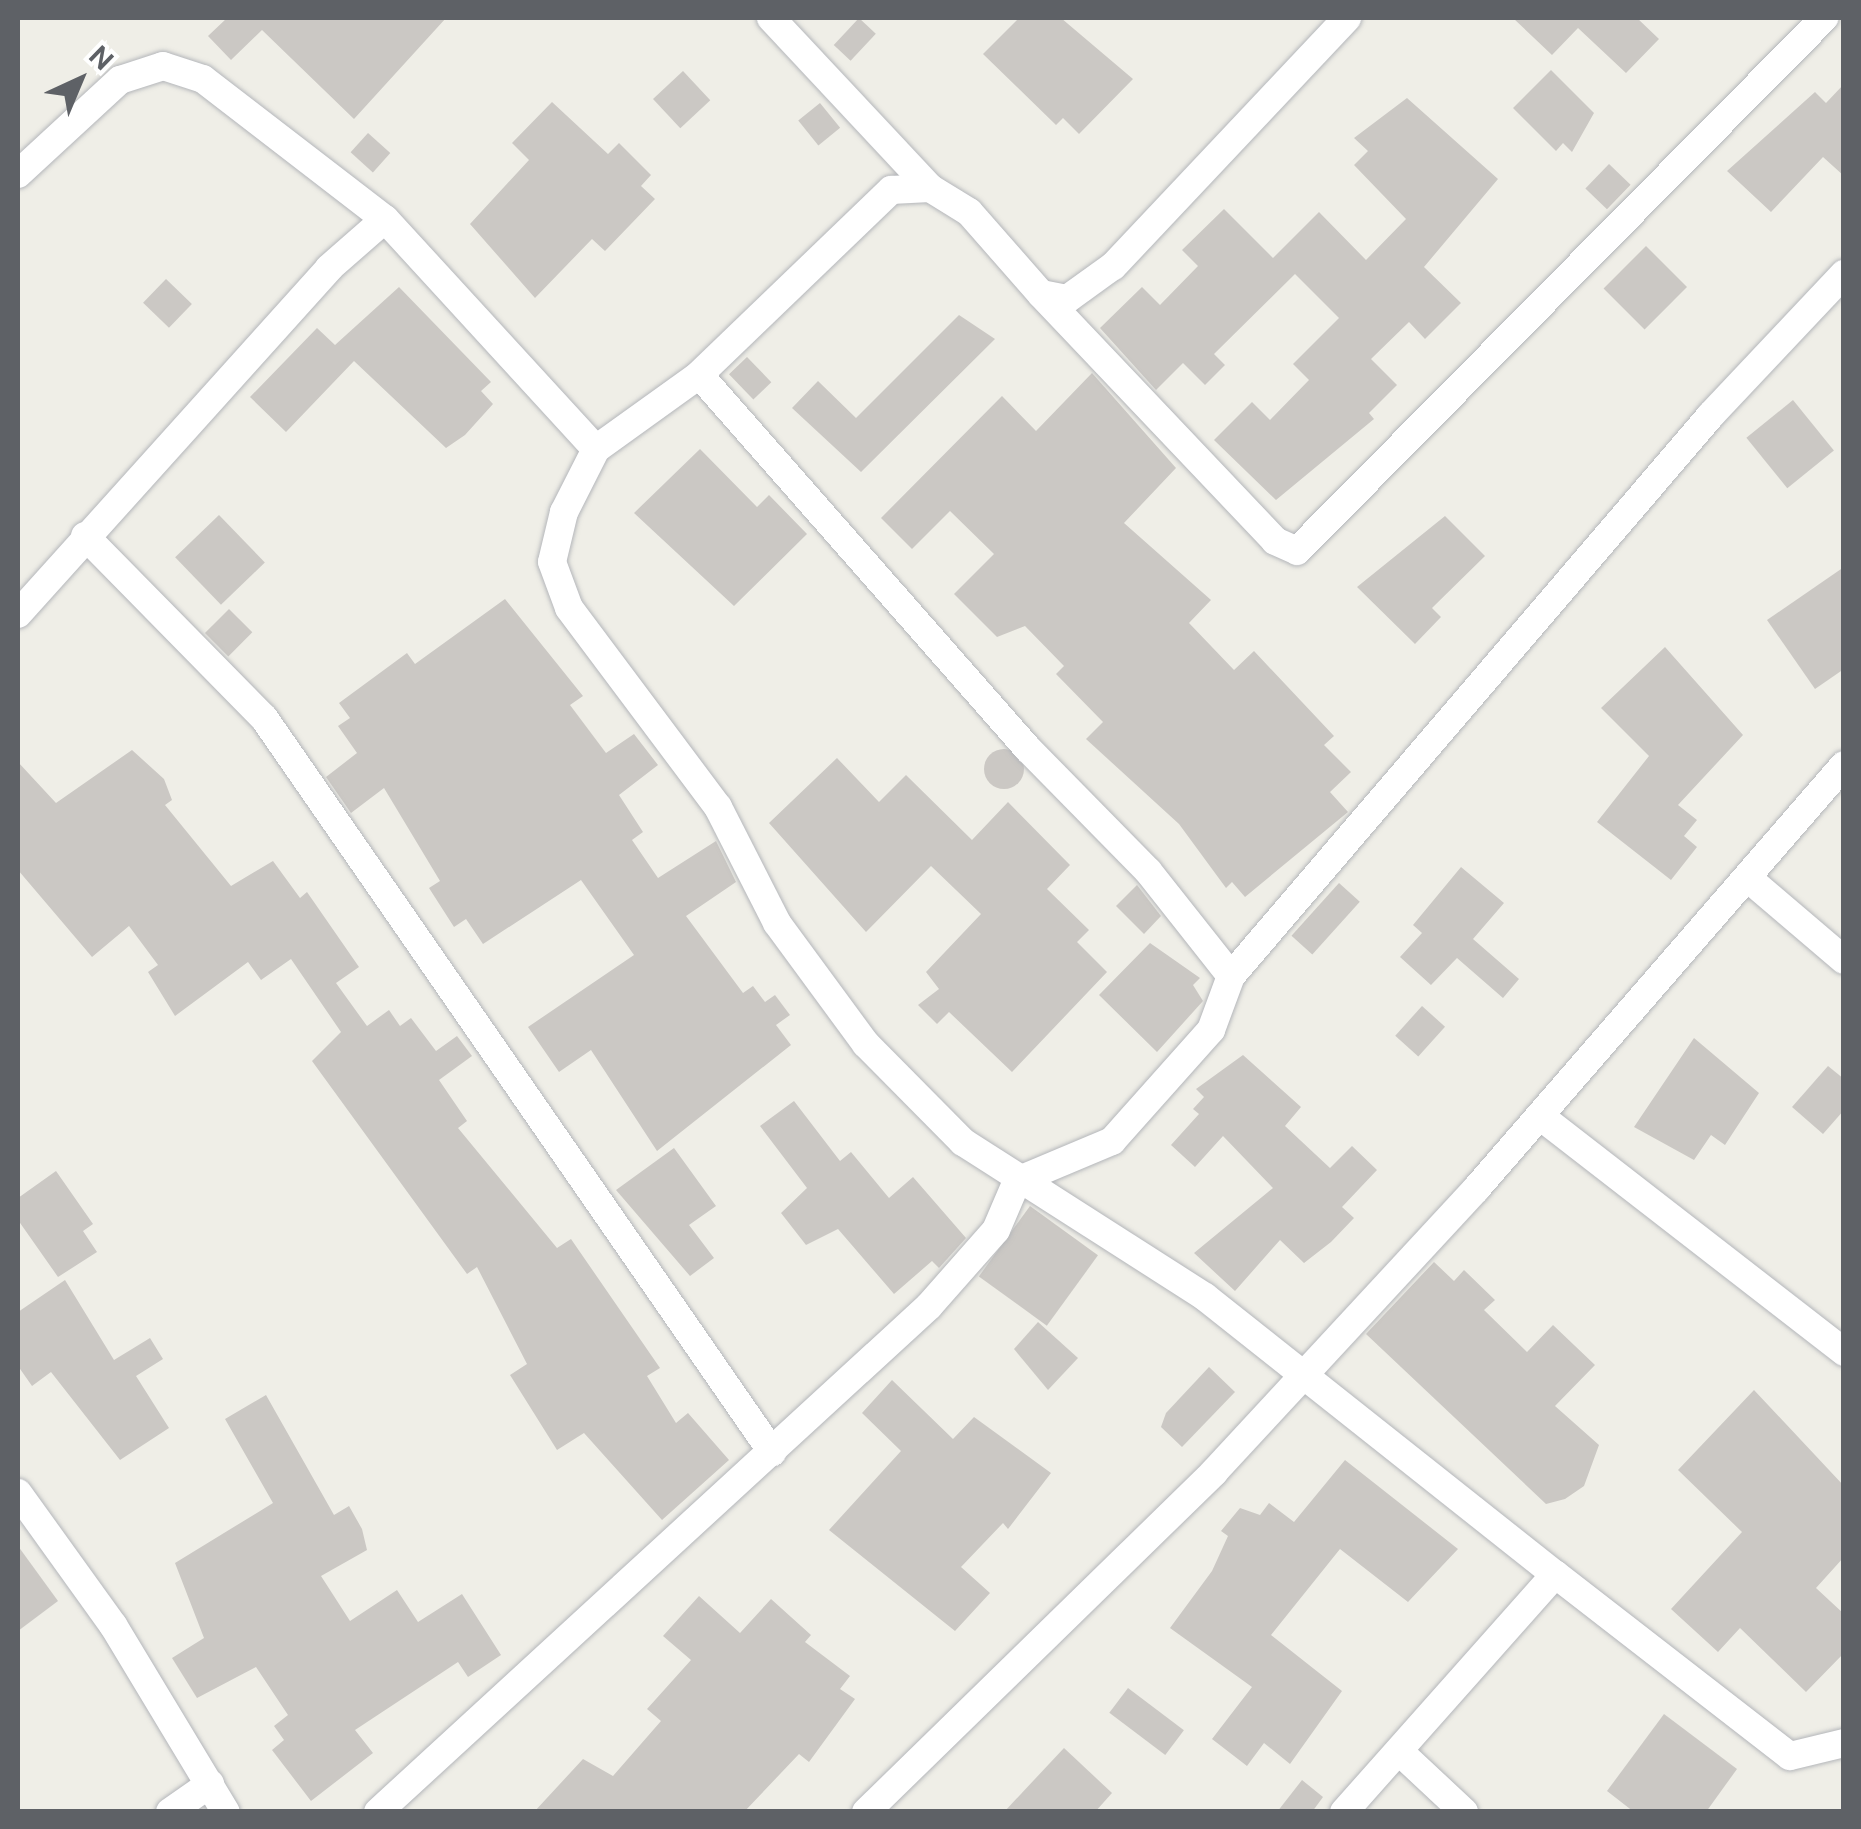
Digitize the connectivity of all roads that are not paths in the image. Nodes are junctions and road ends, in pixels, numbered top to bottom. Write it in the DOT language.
graph roads {
  1 [pos="771,18"];
  2 [pos="1346,18"];
  3 [pos="1824,18"];
  4 [pos="18,174"];
  5 [pos="930,188"];
  6 [pos="384,219"];
  7 [pos="1844,274"];
  8 [pos="1041,294"];
  9 [pos="699,375"];
  10 [pos="596,449"];
  11 [pos="84,536"];
  12 [pos="18,614"];
  13 [pos="1844,765"];
  14 [pos="1750,880"];
  15 [pos="1844,960"];
  16 [pos="1231,976"];
  17 [pos="1540,1116"];
  18 [pos="1017,1181"];
  19 [pos="1844,1352"];
  20 [pos="1300,1378"];
  21 [pos="772,1452"];
  22 [pos="18,1493"];
  23 [pos="1554,1574"];
  24 [pos="1844,1743"];
  25 [pos="1402,1754"];
  26 [pos="210,1784"];
  27 [pos="170,1812"];
  28 [pos="226,1812"];
  29 [pos="378,1812"];
  30 [pos="866,1812"];
  31 [pos="1344,1812"];
  32 [pos="1464,1812"];
  1 -- 5 [label="street"];
  2 -- 8 [label="street"];
  3 -- 8 [label="street"];
  4 -- 6 [label="street"];
  5 -- 8 [label="street"];
  5 -- 9 [label="street"];
  6 -- 10 [label="street"];
  6 -- 11 [label="street"];
  7 -- 16 [label="street"];
  9 -- 10 [label="street"];
  9 -- 16 [label="street"];
  10 -- 18 [label="street"];
  11 -- 12 [label="street"];
  11 -- 21 [label="street"];
  13 -- 14 [label="street"];
  14 -- 15 [label="street"];
  14 -- 17 [label="street"];
  16 -- 18 [label="street"];
  17 -- 19 [label="street"];
  17 -- 20 [label="street"];
  18 -- 20 [label="street"];
  18 -- 21 [label="street"];
  20 -- 23 [label="street"];
  20 -- 30 [label="street"];
  21 -- 29 [label="street"];
  22 -- 26 [label="street"];
  23 -- 24 [label="street"];
  23 -- 25 [label="street"];
  25 -- 31 [label="street"];
  25 -- 32 [label="street"];
  26 -- 27 [label="street"];
  26 -- 28 [label="street"];
}
